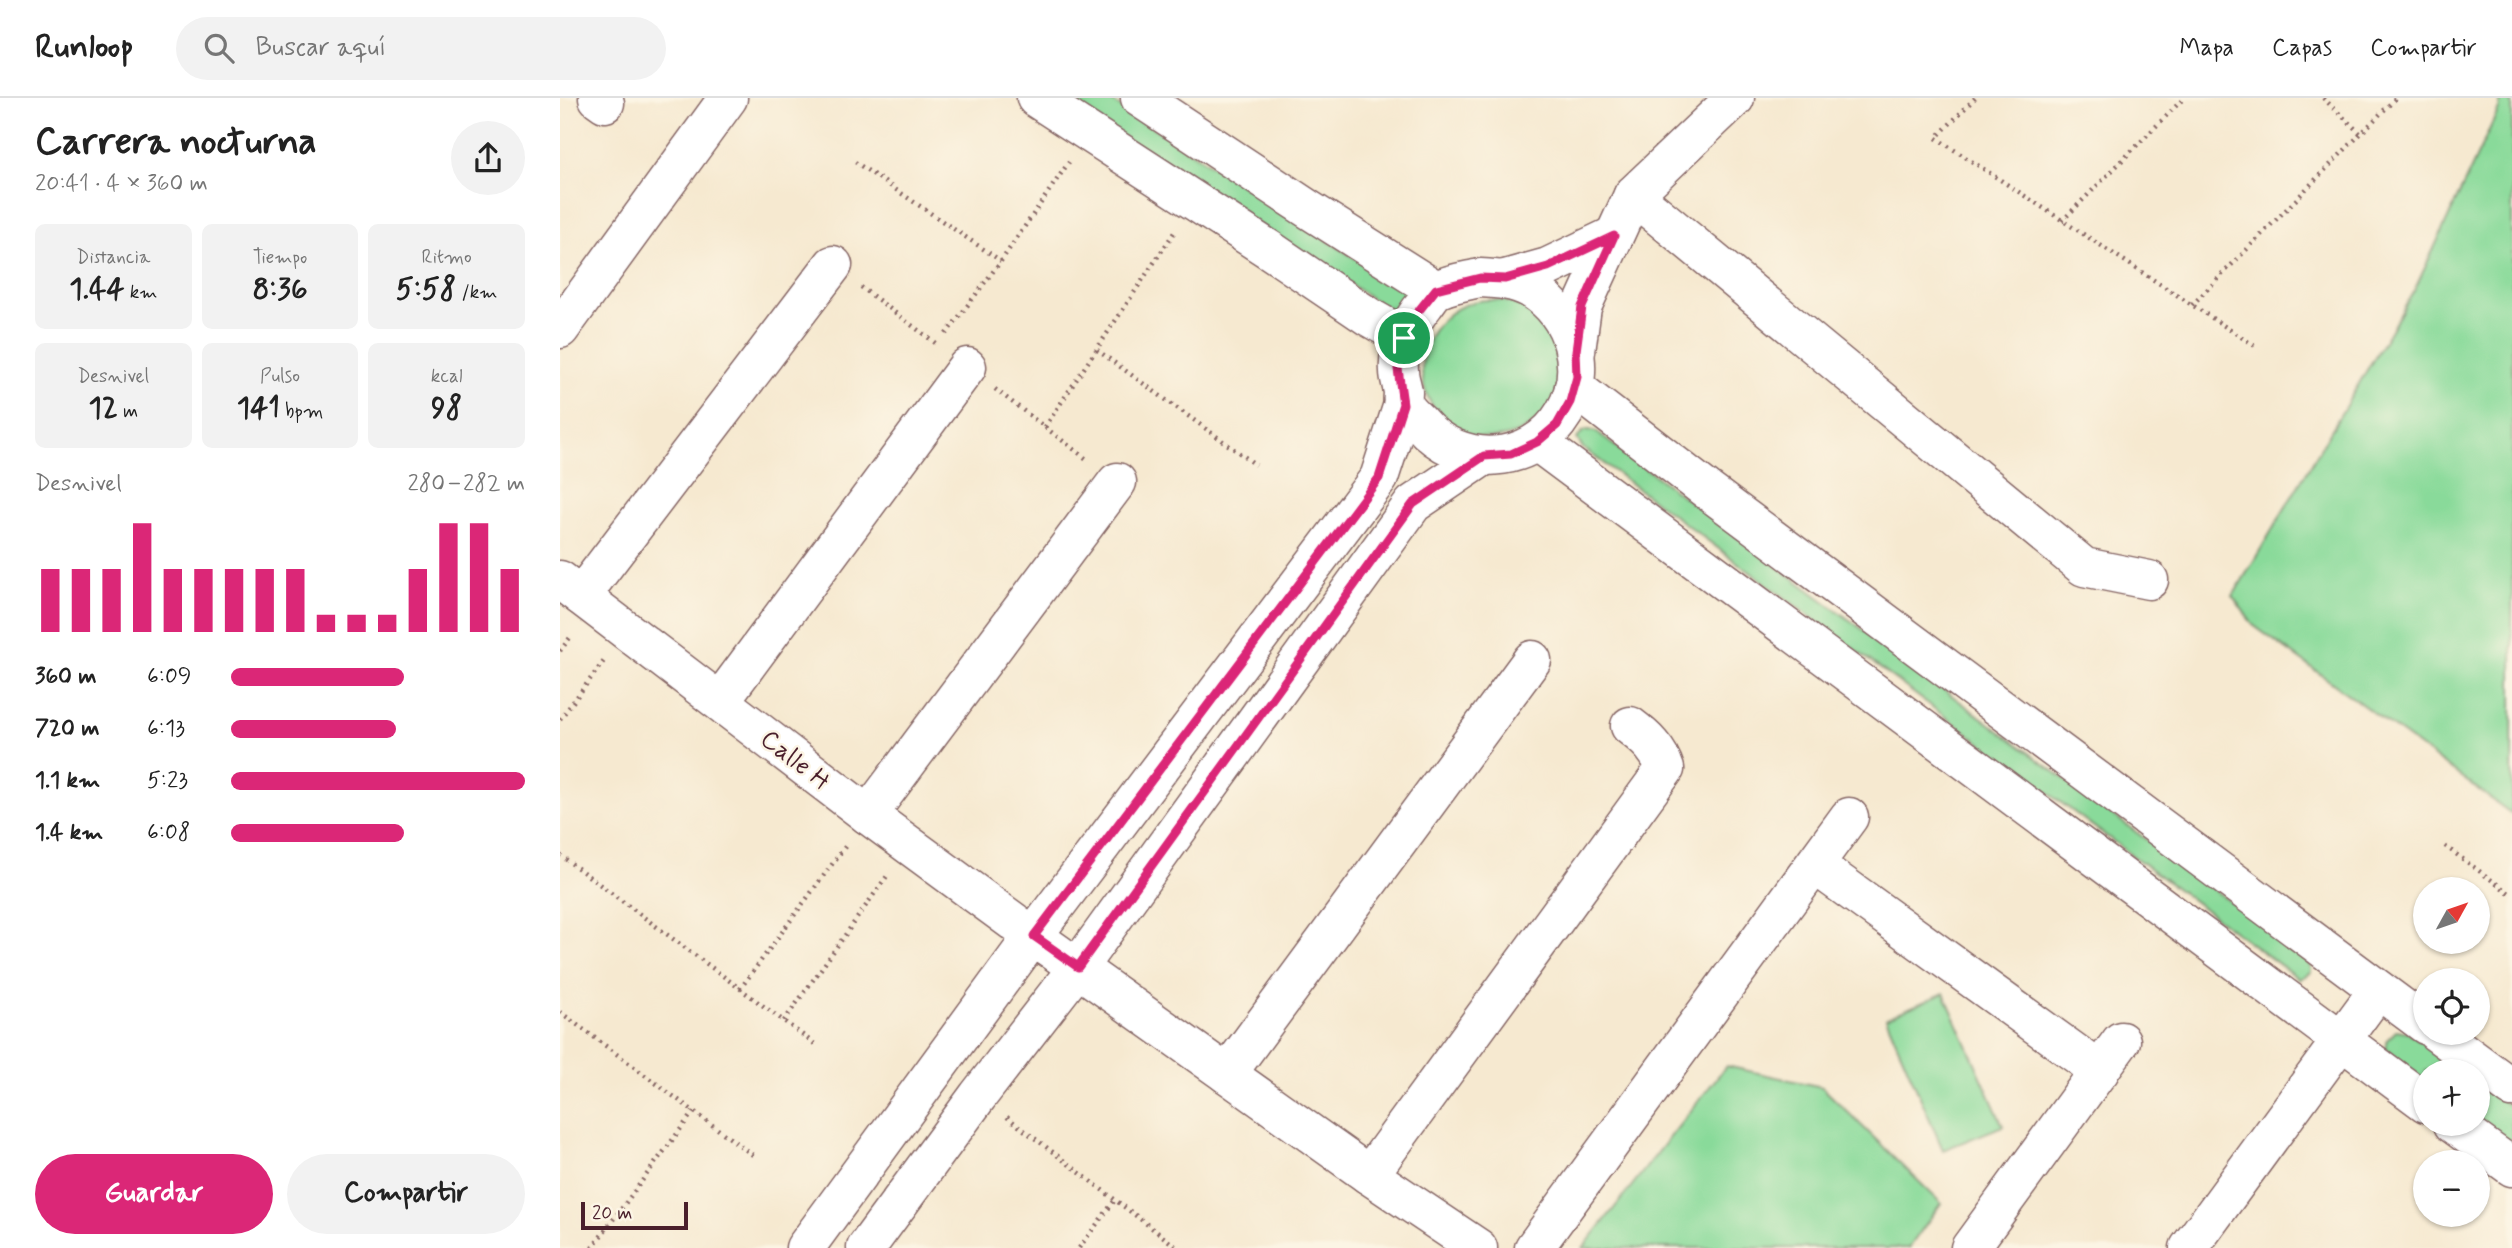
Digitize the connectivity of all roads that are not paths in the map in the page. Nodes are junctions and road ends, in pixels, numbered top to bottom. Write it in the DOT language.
graph roads {
  1 [pos="729,98"];
  2 [pos="1036,98"];
  3 [pos="1140,98"];
  4 [pos="1718,103"];
  5 [pos="1633,195"];
  6 [pos="1614,236"];
  7 [pos="833,265"];
  8 [pos="1505,279"];
  9 [pos="1436,289"];
  10 [pos="560,329"];
  11 [pos="1404,338"];
  12 [pos="952,356"];
  13 [pos="1575,369"];
  14 [pos="1403,404"];
  15 [pos="1537,442"];
  16 [pos="1484,456"];
  17 [pos="1117,482"];
  18 [pos="2150,580"];
  19 [pos="570,588"];
  20 [pos="1532,660"];
  21 [pos="720,701"];
  22 [pos="1630,726"];
  23 [pos="868,815"];
  24 [pos="1849,817"];
  25 [pos="1815,865"];
  26 [pos="1034,936"];
  27 [pos="1078,967"];
  28 [pos="2378,990"];
  29 [pos="2413,1016"];
  30 [pos="2340,1041"];
  31 [pos="2454,1045"];
  32 [pos="1227,1074"];
  33 [pos="2512,1088"];
  34 [pos="2413,1094"];
  35 [pos="2469,1136"];
  36 [pos="2512,1167"];
  37 [pos="1369,1175"];
  38 [pos="805,1248"];
  39 [pos="866,1248"];
  40 [pos="1478,1248"];
  41 [pos="1534,1248"];
  42 [pos="1970,1248"];
  43 [pos="2189,1248"];
  1 -- 10 [label="street"];
  2 -- 11 [label="street"];
  3 -- 9 [label="street"];
  4 -- 5 [label="street"];
  5 -- 6 [label="street"];
  5 -- 18 [label="street"];
  6 -- 8 [label="street"];
  6 -- 13 [label="street"];
  7 -- 19 [label="street"];
  8 -- 9 [label="street"];
  8 -- 13 [label="street"];
  9 -- 11 [label="street"];
  11 -- 14 [label="street"];
  12 -- 21 [label="street"];
  13 -- 15 [label="street"];
  13 -- 28 [label="street"];
  14 -- 16 [label="street"];
  14 -- 26 [label="street"];
  15 -- 16 [label="street"];
  15 -- 30 [label="street"];
  16 -- 27 [label="street"];
  17 -- 23 [label="street"];
  19 -- 21 [label="street, Calle H"];
  20 -- 32 [label="street"];
  21 -- 23 [label="street, Calle H"];
  22 -- 37 [label="street"];
  23 -- 26 [label="street, Calle H"];
  24 -- 25 [label="street"];
  25 -- 41 [label="street"];
  25 -- 42 [label="street"];
  26 -- 27 [label="street, Calle H"];
  26 -- 38 [label="street"];
  27 -- 32 [label="street, Calle H"];
  27 -- 39 [label="street"];
  28 -- 29 [label="street"];
  28 -- 30 [label="street"];
  30 -- 34 [label="street"];
  30 -- 43 [label="street"];
  31 -- 33 [label="street"];
  32 -- 37 [label="street, Calle H"];
  35 -- 36 [label="street"];
  37 -- 40 [label="street, Calle H"];
}
